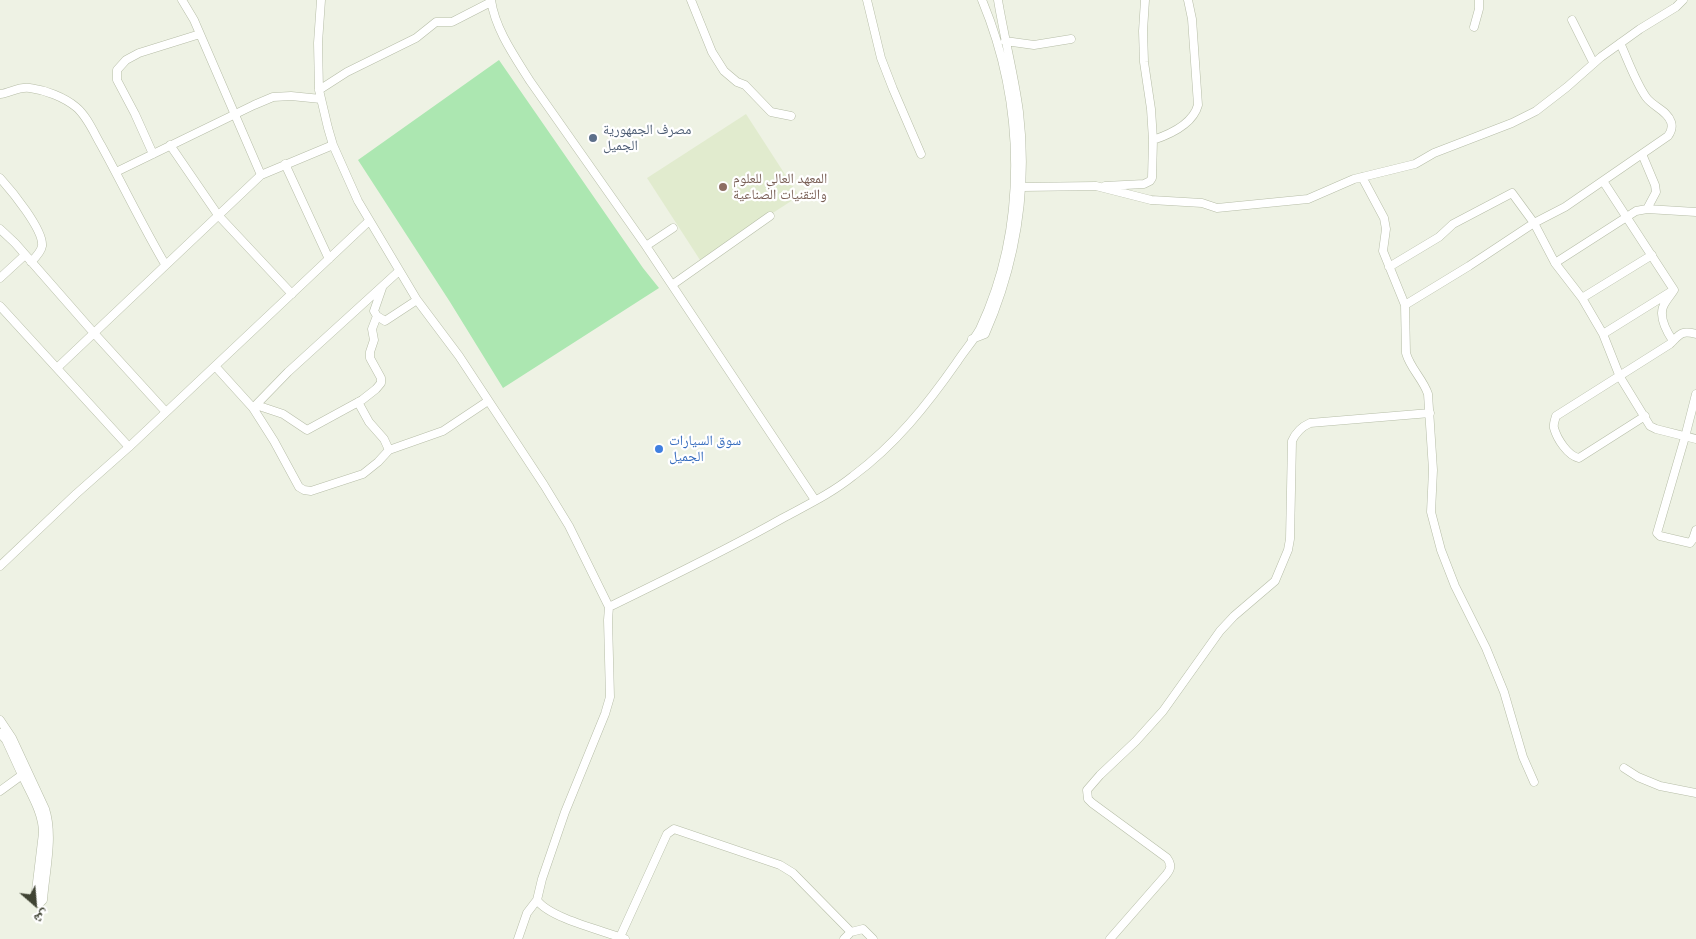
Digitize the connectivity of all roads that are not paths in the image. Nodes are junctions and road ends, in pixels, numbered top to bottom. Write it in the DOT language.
graph roads {
  1 [pos="182,0"];
  2 [pos="321,0"];
  3 [pos="691,0"];
  4 [pos="867,0"];
  5 [pos="982,0"];
  6 [pos="998,0"];
  7 [pos="1145,0"];
  8 [pos="1188,0"];
  9 [pos="1480,0"];
  10 [pos="1683,0"];
  11 [pos="491,1"];
  12 [pos="1572,20"];
  13 [pos="1474,27"];
  14 [pos="200,34"];
  15 [pos="1071,39"];
  16 [pos="1005,41"];
  17 [pos="1620,43"];
  18 [pos="1593,62"];
  19 [pos="319,90"];
  20 [pos="0,94"];
  21 [pos="321,99"];
  22 [pos="1015,110"];
  23 [pos="234,114"];
  24 [pos="791,116"];
  25 [pos="1153,140"];
  26 [pos="170,145"];
  27 [pos="334,145"];
  28 [pos="154,154"];
  29 [pos="921,154"];
  30 [pos="1642,154"];
  31 [pos="285,164"];
  32 [pos="116,172"];
  33 [pos="261,175"];
  34 [pos="1362,177"];
  35 [pos="0,178"];
  36 [pos="1603,180"];
  37 [pos="1096,186"];
  38 [pos="1022,187"];
  39 [pos="1647,209"];
  40 [pos="1696,212"];
  41 [pos="218,215"];
  42 [pos="770,216"];
  43 [pos="1626,216"];
  44 [pos="369,221"];
  45 [pos="1534,223"];
  46 [pos="673,228"];
  47 [pos="0,229"];
  48 [pos="646,246"];
  49 [pos="24,255"];
  50 [pos="1652,255"];
  51 [pos="329,259"];
  52 [pos="31,262"];
  53 [pos="1555,263"];
  54 [pos="165,264"];
  55 [pos="1389,268"];
  56 [pos="399,271"];
  57 [pos="0,278"];
  58 [pos="672,284"];
  59 [pos="382,286"];
  60 [pos="1674,290"];
  61 [pos="292,294"];
  62 [pos="1582,298"];
  63 [pos="417,300"];
  64 [pos="1405,305"];
  65 [pos="0,306"];
  66 [pos="377,316"];
  67 [pos="93,332"];
  68 [pos="1603,334"];
  69 [pos="1696,334"];
  70 [pos="972,339"];
  71 [pos="1673,341"];
  72 [pos="215,366"];
  73 [pos="57,368"];
  74 [pos="1620,377"];
  75 [pos="1696,394"];
  76 [pos="488,400"];
  77 [pos="358,402"];
  78 [pos="255,407"];
  79 [pos="166,412"];
  80 [pos="1430,413"];
  81 [pos="1645,416"];
  82 [pos="1685,437"];
  83 [pos="1696,439"];
  84 [pos="129,447"];
  85 [pos="389,450"];
  86 [pos="814,500"];
  87 [pos="1696,530"];
  88 [pos="0,566"];
  89 [pos="610,607"];
  90 [pos="0,720"];
  91 [pos="0,733"];
  92 [pos="3,742"];
  93 [pos="1624,768"];
  94 [pos="22,775"];
  95 [pos="1534,782"];
  96 [pos="0,791"];
  97 [pos="1696,793"];
  98 [pos="537,900"];
  99 [pos="851,932"];
  100 [pos="622,938"];
  101 [pos="518,939"];
  102 [pos="844,939"];
  103 [pos="873,939"];
  104 [pos="1110,939"];
  1 -- 14 [label="street"];
  2 -- 19 [label="street"];
  3 -- 24 [label="street"];
  4 -- 29 [label="street"];
  5 -- 22 [label="street"];
  6 -- 16 [label="street"];
  7 -- 25 [label="street"];
  8 -- 25 [label="street"];
  9 -- 13 [label="street"];
  10 -- 17 [label="street"];
  11 -- 19 [label="street"];
  11 -- 48 [label="street"];
  12 -- 18 [label="street"];
  14 -- 23 [label="street"];
  14 -- 28 [label="street"];
  15 -- 16 [label="street"];
  16 -- 22 [label="street"];
  17 -- 18 [label="street"];
  17 -- 30 [label="street"];
  18 -- 34 [label="street"];
  19 -- 21 [label="street"];
  20 -- 32 [label="street"];
  21 -- 23 [label="street"];
  21 -- 27 [label="street"];
  22 -- 38 [label="street"];
  22 -- 70 [label="street"];
  23 -- 26 [label="street"];
  23 -- 33 [label="street"];
  25 -- 37 [label="street"];
  26 -- 28 [label="street"];
  26 -- 41 [label="street"];
  27 -- 31 [label="street"];
  27 -- 44 [label="street"];
  28 -- 32 [label="street"];
  30 -- 36 [label="street"];
  30 -- 39 [label="street"];
  31 -- 33 [label="street"];
  31 -- 51 [label="street"];
  32 -- 54 [label="street"];
  33 -- 41 [label="street"];
  34 -- 37 [label="street"];
  34 -- 55 [label="street"];
  35 -- 52 [label="street"];
  36 -- 43 [label="street"];
  36 -- 45 [label="street"];
  37 -- 38 [label="street"];
  38 -- 70 [label="street"];
  39 -- 40 [label="street"];
  39 -- 43 [label="street"];
  41 -- 54 [label="street"];
  41 -- 61 [label="street"];
  42 -- 58 [label="street"];
  43 -- 50 [label="street"];
  43 -- 53 [label="street"];
  44 -- 51 [label="street"];
  44 -- 56 [label="street"];
  45 -- 53 [label="street"];
  45 -- 55 [label="street"];
  45 -- 64 [label="street"];
  46 -- 48 [label="street"];
  47 -- 49 [label="street"];
  48 -- 58 [label="street"];
  49 -- 52 [label="street"];
  49 -- 57 [label="street"];
  50 -- 60 [label="street"];
  50 -- 62 [label="street"];
  51 -- 61 [label="street"];
  52 -- 67 [label="street"];
  53 -- 62 [label="street"];
  54 -- 67 [label="street"];
  55 -- 64 [label="street"];
  56 -- 59 [label="street"];
  56 -- 63 [label="street"];
  58 -- 86 [label="street"];
  59 -- 66 [label="street"];
  59 -- 78 [label="street"];
  60 -- 68 [label="street"];
  60 -- 71 [label="street"];
  61 -- 72 [label="street"];
  62 -- 68 [label="street"];
  63 -- 66 [label="street"];
  63 -- 76 [label="street"];
  64 -- 80 [label="street"];
  65 -- 73 [label="street"];
  66 -- 77 [label="street"];
  67 -- 73 [label="street"];
  67 -- 79 [label="street"];
  68 -- 74 [label="street"];
  69 -- 71 [label="street"];
  70 -- 86 [label="street"];
  71 -- 74 [label="street"];
  72 -- 78 [label="street"];
  72 -- 79 [label="street"];
  73 -- 84 [label="street"];
  74 -- 81 [label="street"];
  74 -- 81 [label="street"];
  75 -- 82 [label="street"];
  76 -- 85 [label="street"];
  76 -- 89 [label="street"];
  77 -- 78 [label="street"];
  77 -- 85 [label="street"];
  78 -- 85 [label="street"];
  79 -- 84 [label="street"];
  80 -- 95 [label="street"];
  80 -- 104 [label="street"];
  81 -- 82 [label="street"];
  82 -- 83 [label="street"];
  82 -- 87 [label="street"];
  84 -- 88 [label="street"];
  86 -- 89 [label="street"];
  89 -- 98 [label="street"];
  90 -- 94 [label="street"];
  91 -- 92 [label="street"];
  92 -- 94 [label="street"];
  93 -- 97 [label="street"];
  94 -- 96 [label="street"];
  98 -- 100 [label="street"];
  98 -- 101 [label="street"];
  99 -- 100 [label="street"];
  99 -- 102 [label="street"];
  99 -- 103 [label="street"];
}
